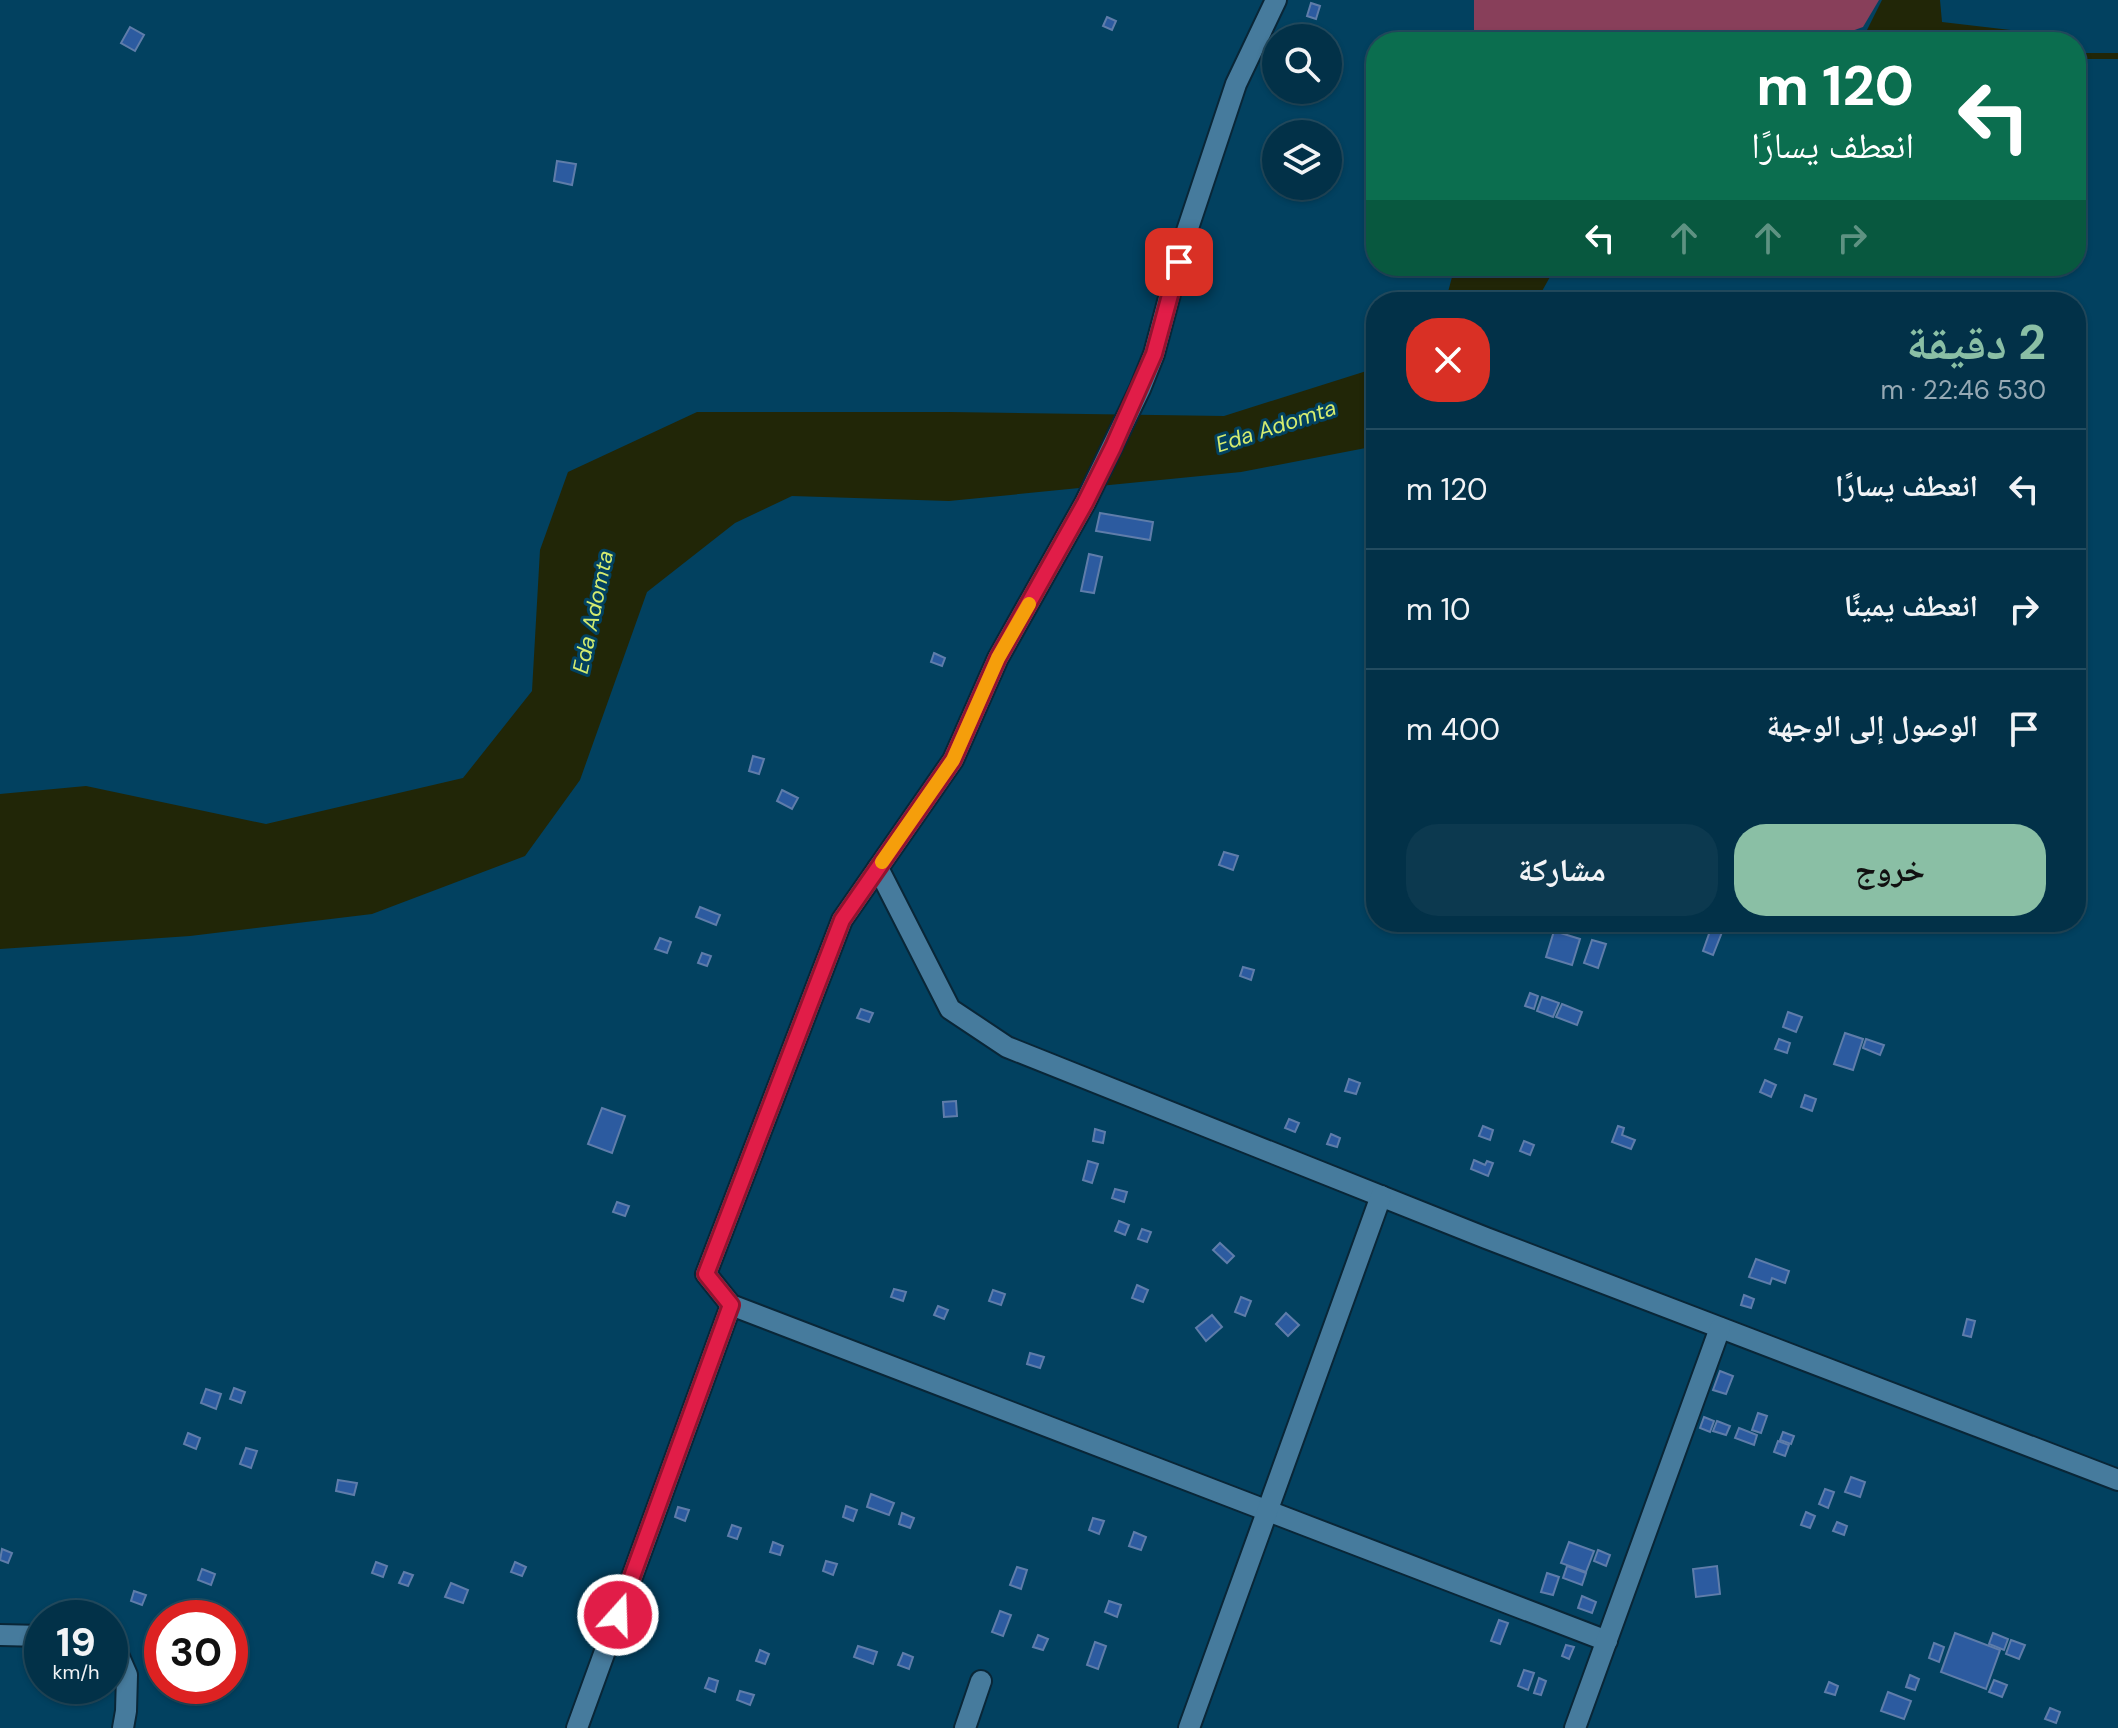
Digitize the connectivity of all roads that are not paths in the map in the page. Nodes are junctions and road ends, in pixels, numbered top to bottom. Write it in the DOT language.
graph roads {
  1 [pos="1276,0"];
  2 [pos="878,868"];
  3 [pos="1381,1196"];
  4 [pos="731,1305"];
  5 [pos="1720,1328"];
  6 [pos="2118,1480"];
  7 [pos="1267,1511"];
  8 [pos="0,1635"];
  9 [pos="24,1636"];
  10 [pos="1607,1641"];
  11 [pos="981,1681"];
  12 [pos="126,1704"];
  13 [pos="123,1728"];
  14 [pos="577,1728"];
  15 [pos="965,1728"];
  16 [pos="1189,1728"];
  17 [pos="1575,1728"];
  1 -- 2 [label="street"];
  2 -- 3 [label="street"];
  2 -- 4 [label="street"];
  3 -- 5 [label="street"];
  3 -- 7 [label="street"];
  4 -- 7 [label="street"];
  4 -- 14 [label="street"];
  5 -- 6 [label="street"];
  5 -- 10 [label="street"];
  7 -- 10 [label="street"];
  7 -- 16 [label="street"];
  8 -- 9 [label="street"];
  10 -- 17 [label="street"];
  11 -- 15 [label="street"];
  12 -- 13 [label="street"];
}
